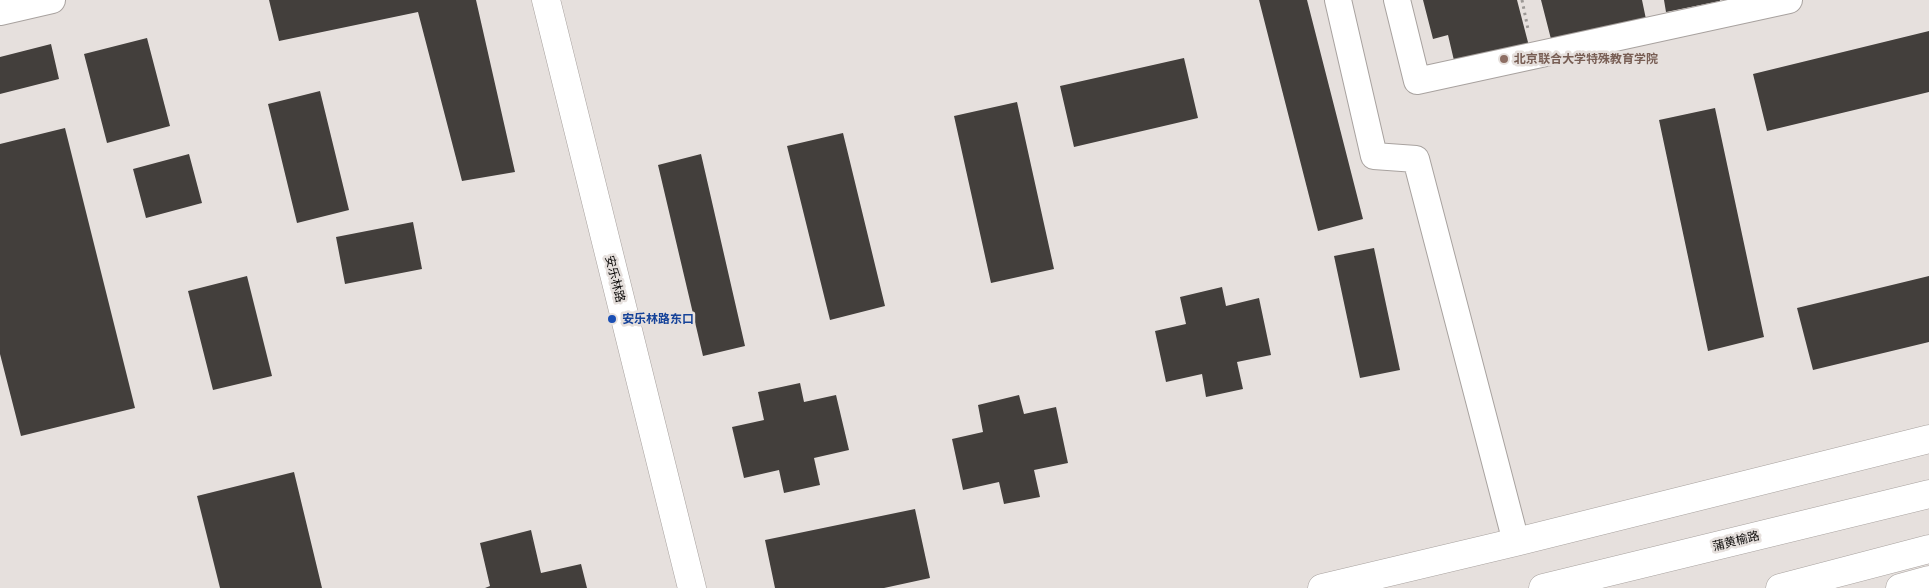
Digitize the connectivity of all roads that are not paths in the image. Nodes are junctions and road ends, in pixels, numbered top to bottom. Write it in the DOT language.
graph roads {
  1 [pos="52,0"];
  2 [pos="546,0"];
  3 [pos="1338,0"];
  4 [pos="1397,0"];
  5 [pos="1789,0"];
  6 [pos="0,12"];
  7 [pos="1929,439"];
  8 [pos="1929,494"];
  9 [pos="1516,542"];
  10 [pos="1929,549"];
  11 [pos="1929,580"];
  12 [pos="692,588"];
  13 [pos="1322,588"];
  14 [pos="1543,588"];
  15 [pos="1780,588"];
  16 [pos="1900,588"];
  1 -- 6 [label="street"];
  2 -- 12 [label="street, 安乐林路"];
  3 -- 9 [label="street"];
  4 -- 5 [label="street"];
  7 -- 9 [label="street"];
  8 -- 14 [label="street, 蒲黄榆路"];
  9 -- 13 [label="street"];
  10 -- 15 [label="street"];
  11 -- 16 [label="street"];
}
